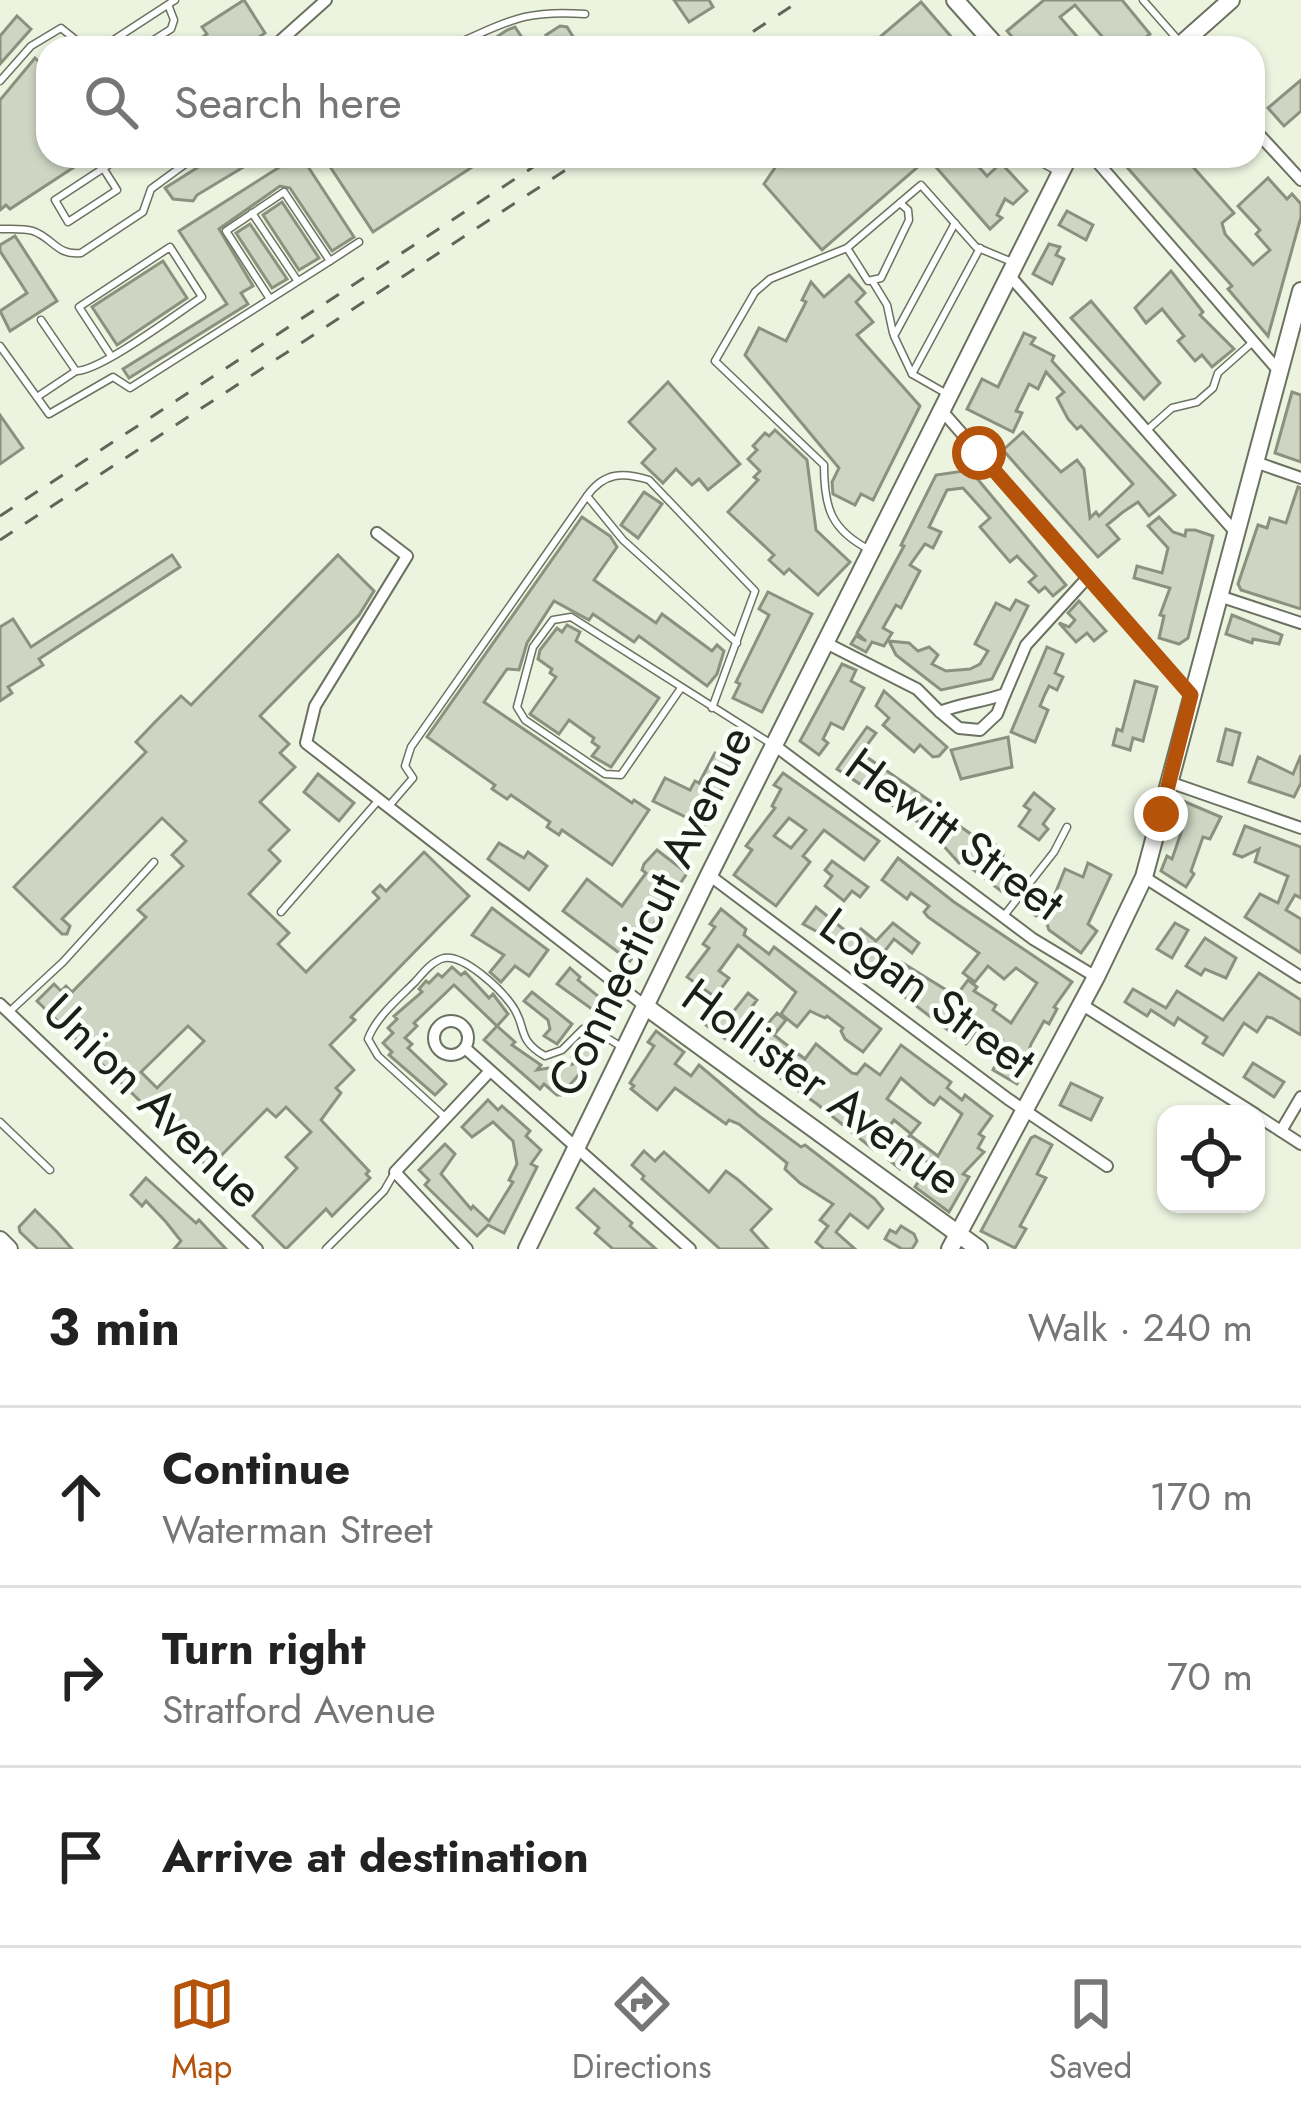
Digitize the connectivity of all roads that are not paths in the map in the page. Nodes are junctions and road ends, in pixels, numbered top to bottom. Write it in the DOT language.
graph roads {
  1 [pos="326,0"];
  2 [pos="955,0"];
  3 [pos="1143,0"];
  4 [pos="1231,0"];
  5 [pos="172,4"];
  6 [pos="584,14"];
  7 [pos="119,36"];
  8 [pos="160,36"];
  9 [pos="287,36"];
  10 [pos="472,36"];
  11 [pos="987,36"];
  12 [pos="1172,36"];
  13 [pos="1193,36"];
  14 [pos="36,43"];
  15 [pos="0,81"];
  16 [pos="1265,141"];
  17 [pos="104,168"];
  18 [pos="180,168"];
  19 [pos="1063,168"];
  20 [pos="1103,168"];
  21 [pos="1301,180"];
  22 [pos="900,202"];
  23 [pos="252,213"];
  24 [pos="956,223"];
  25 [pos="0,230"];
  26 [pos="359,242"];
  27 [pos="847,248"];
  28 [pos="980,248"];
  29 [pos="330,261"];
  30 [pos="1012,269"];
  31 [pos="298,282"];
  32 [pos="874,282"];
  33 [pos="1301,291"];
  34 [pos="269,299"];
  35 [pos="41,320"];
  36 [pos="1296,329"];
  37 [pos="894,336"];
  38 [pos="1254,341"];
  39 [pos="0,346"];
  40 [pos="111,356"];
  41 [pos="1278,370"];
  42 [pos="76,371"];
  43 [pos="912,374"];
  44 [pos="37,398"];
  45 [pos="946,404"];
  46 [pos="1146,430"];
  47 [pos="1256,462"];
  48 [pos="1301,478"];
  49 [pos="586,496"];
  50 [pos="377,533"];
  51 [pos="1236,533"];
  52 [pos="873,552"];
  53 [pos="1088,577"];
  54 [pos="1219,596"];
  55 [pos="1301,623"];
  56 [pos="737,643"];
  57 [pos="828,644"];
  58 [pos="680,688"];
  59 [pos="1005,694"];
  60 [pos="1191,695"];
  61 [pos="712,708"];
  62 [pos="940,712"];
  63 [pos="774,745"];
  64 [pos="1169,782"];
  65 [pos="383,804"];
  66 [pos="1067,827"];
  67 [pos="1301,828"];
  68 [pos="154,862"];
  69 [pos="709,875"];
  70 [pos="1144,877"];
  71 [pos="281,912"];
  72 [pos="1003,917"];
  73 [pos="1096,977"];
  74 [pos="1301,977"];
  75 [pos="1081,1004"];
  76 [pos="645,1006"];
  77 [pos="4,1008"];
  78 [pos="465,1048"];
  79 [pos="625,1049"];
  80 [pos="490,1071"];
  81 [pos="1301,1097"];
  82 [pos="1241,1105"];
  83 [pos="1024,1109"];
  84 [pos="446,1118"];
  85 [pos="1265,1121"];
  86 [pos="0,1123"];
  87 [pos="1281,1131"];
  88 [pos="1301,1144"];
  89 [pos="578,1149"];
  90 [pos="1107,1166"];
  91 [pos="50,1170"];
  92 [pos="395,1172"];
  93 [pos="0,1240"];
  94 [pos="954,1242"];
  95 [pos="9,1249"];
  96 [pos="257,1249"];
  97 [pos="326,1249"];
  98 [pos="467,1249"];
  99 [pos="527,1249"];
  100 [pos="689,1249"];
  101 [pos="979,1249"];
  1 -- 9 [label="street"];
  2 -- 11 [label="main road"];
  3 -- 12 [label="lane"];
  4 -- 13 [label="main road"];
  5 -- 7 [label="lane"];
  5 -- 8 [label="lane"];
  6 -- 10 [label="lane"];
  14 -- 15 [label="lane"];
  16 -- 21 [label="street"];
  17 -- 17 [label="lane"];
  18 -- 25 [label="lane"];
  19 -- 30 [label="main road, Connecticut Avenue"];
  20 -- 38 [label="street"];
  22 -- 24 [label="lane"];
  22 -- 27 [label="lane"];
  22 -- 32 [label="lane"];
  23 -- 29 [label="lane"];
  23 -- 31 [label="lane"];
  23 -- 34 [label="lane"];
  24 -- 28 [label="lane"];
  24 -- 37 [label="lane"];
  26 -- 29 [label="lane"];
  27 -- 32 [label="lane"];
  27 -- 52 [label="lane"];
  28 -- 30 [label="lane"];
  28 -- 43 [label="lane"];
  29 -- 31 [label="lane"];
  30 -- 45 [label="main road, Connecticut Avenue"];
  30 -- 46 [label="street"];
  31 -- 34 [label="lane"];
  32 -- 37 [label="lane"];
  33 -- 36 [label="main road"];
  34 -- 44 [label="lane"];
  35 -- 42 [label="lane"];
  36 -- 41 [label="main road"];
  37 -- 43 [label="lane"];
  38 -- 41 [label="street"];
  38 -- 46 [label="lane"];
  39 -- 44 [label="lane"];
  40 -- 40 [label="lane"];
  40 -- 42 [label="lane"];
  41 -- 47 [label="main road"];
  42 -- 44 [label="lane"];
  43 -- 45 [label="lane"];
  45 -- 52 [label="main road, Connecticut Avenue"];
  45 -- 53 [label="street"];
  46 -- 51 [label="street"];
  47 -- 48 [label="street"];
  47 -- 51 [label="main road"];
  49 -- 56 [label="lane"];
  49 -- 56 [label="lane"];
  49 -- 65 [label="lane"];
  50 -- 65 [label="street, Hollister Avenue"];
  51 -- 54 [label="main road"];
  52 -- 57 [label="main road, Connecticut Avenue"];
  53 -- 59 [label="street"];
  53 -- 60 [label="street"];
  54 -- 55 [label="street"];
  54 -- 60 [label="main road"];
  56 -- 61 [label="lane"];
  57 -- 62 [label="street"];
  57 -- 63 [label="main road, Connecticut Avenue"];
  58 -- 58 [label="lane"];
  58 -- 61 [label="lane"];
  59 -- 62 [label="street"];
  59 -- 62 [label="street"];
  60 -- 64 [label="main road"];
  61 -- 63 [label="lane"];
  63 -- 69 [label="main road, Connecticut Avenue"];
  63 -- 72 [label="street, Hewitt Street"];
  64 -- 67 [label="street"];
  64 -- 70 [label="main road"];
  65 -- 71 [label="lane"];
  65 -- 76 [label="street, Hollister Avenue"];
  66 -- 72 [label="lane"];
  68 -- 77 [label="lane"];
  69 -- 76 [label="main road, Connecticut Avenue"];
  69 -- 83 [label="street, Logan Street"];
  70 -- 73 [label="main road"];
  70 -- 74 [label="street"];
  72 -- 73 [label="street, Hewitt Street"];
  73 -- 75 [label="main road"];
  75 -- 82 [label="street"];
  75 -- 83 [label="main road"];
  76 -- 79 [label="main road, Connecticut Avenue"];
  76 -- 94 [label="main road, Hollister Avenue"];
  77 -- 96 [label="street, Union Avenue"];
  78 -- 80 [label="street"];
  79 -- 84 [label="lane"];
  79 -- 89 [label="main road, Connecticut Avenue"];
  80 -- 84 [label="street"];
  80 -- 89 [label="street"];
  81 -- 87 [label="street"];
  83 -- 90 [label="street, Logan Street"];
  83 -- 94 [label="main road"];
  84 -- 92 [label="street"];
  85 -- 87 [label="street"];
  86 -- 91 [label="lane"];
  87 -- 88 [label="street"];
  89 -- 99 [label="main road, Connecticut Avenue"];
  89 -- 100 [label="street"];
  92 -- 97 [label="lane"];
  92 -- 98 [label="street"];
  93 -- 95 [label="main road"];
  94 -- 101 [label="main road, Hollister Avenue"];
}
